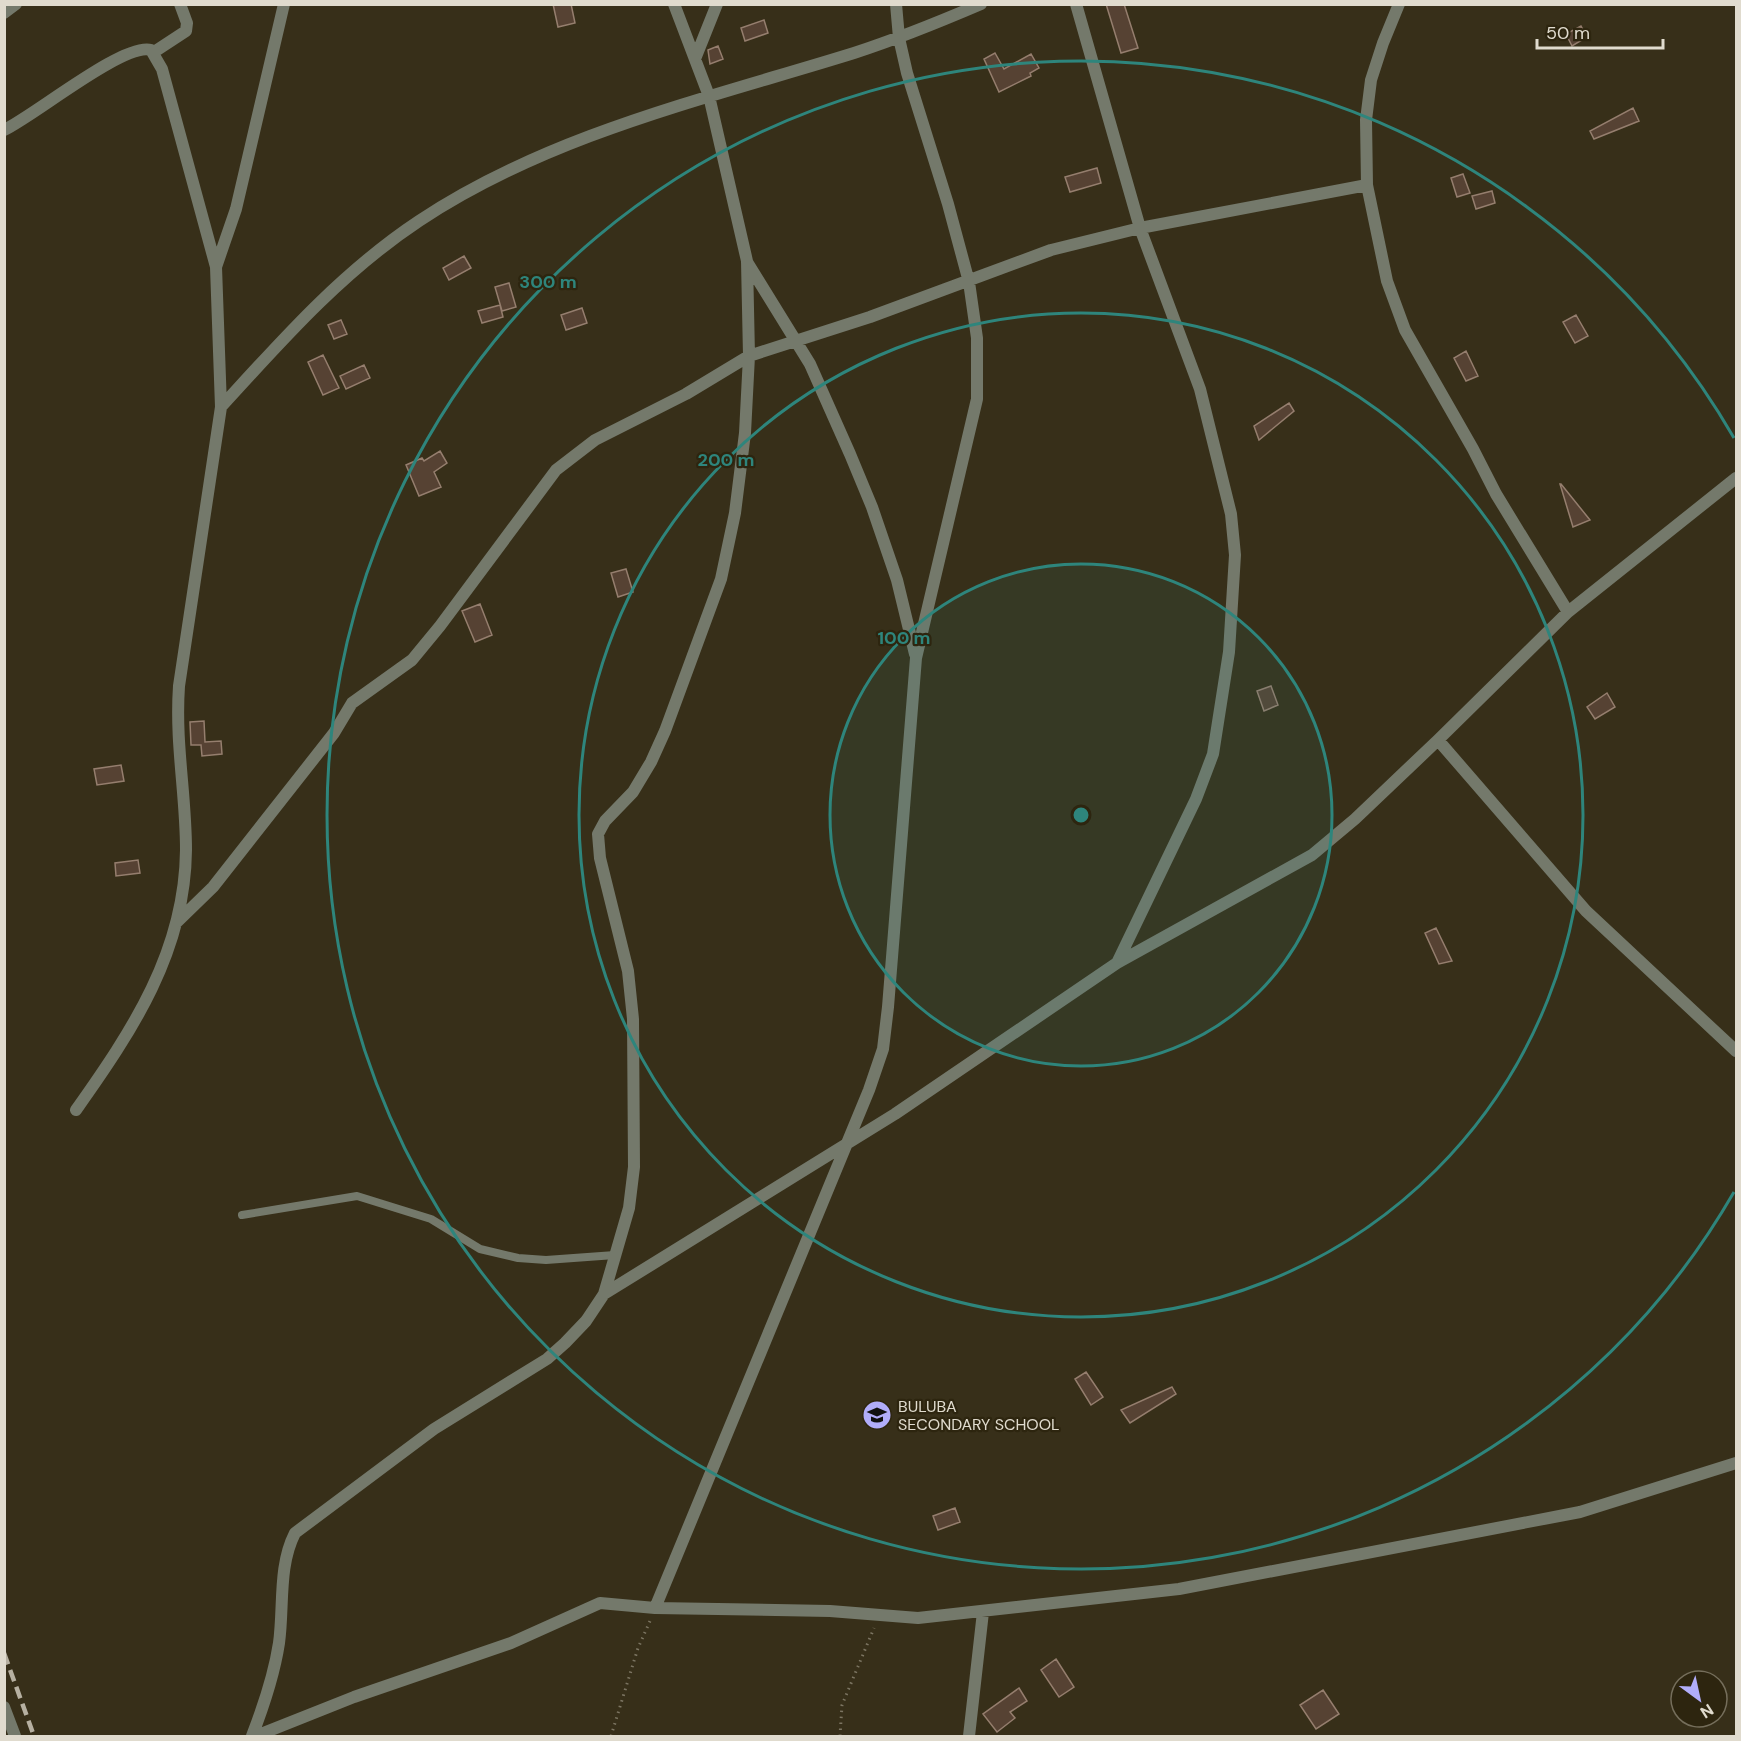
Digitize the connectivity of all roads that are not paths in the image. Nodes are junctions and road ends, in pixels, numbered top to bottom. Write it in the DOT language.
graph roads {
  1 [pos="16,4"];
  2 [pos="180,4"];
  3 [pos="284,4"];
  4 [pos="674,4"];
  5 [pos="717,4"];
  6 [pos="896,4"];
  7 [pos="981,4"];
  8 [pos="1076,4"];
  9 [pos="1399,4"];
  10 [pos="4,13"];
  11 [pos="899,38"];
  12 [pos="154,52"];
  13 [pos="695,59"];
  14 [pos="709,96"];
  15 [pos="4,130"];
  16 [pos="1367,185"];
  17 [pos="1140,228"];
  18 [pos="747,261"];
  19 [pos="216,267"];
  20 [pos="969,282"];
  21 [pos="794,342"];
  22 [pos="749,357"];
  23 [pos="221,407"];
  24 [pos="1737,478"];
  25 [pos="1568,612"];
  26 [pos="916,658"];
  27 [pos="1438,741"];
  28 [pos="176,923"];
  29 [pos="1117,963"];
  30 [pos="1737,1051"];
  31 [pos="76,1110"];
  32 [pos="843,1147"];
  33 [pos="242,1215"];
  34 [pos="615,1255"];
  35 [pos="604,1294"];
  36 [pos="1737,1463"];
  37 [pos="655,1608"];
  38 [pos="983,1612"];
  39 [pos="4,1707"];
  40 [pos="15,1737"];
  41 [pos="254,1737"];
  42 [pos="969,1737"];
  1 -- 10 [label="street"];
  2 -- 12 [label="street"];
  3 -- 19 [label="street"];
  4 -- 13 [label="street"];
  5 -- 13 [label="street"];
  6 -- 11 [label="street"];
  7 -- 11 [label="street"];
  8 -- 17 [label="street"];
  9 -- 16 [label="street"];
  11 -- 14 [label="street"];
  11 -- 20 [label="street"];
  12 -- 15 [label="street"];
  12 -- 19 [label="street"];
  13 -- 14 [label="street"];
  14 -- 18 [label="street"];
  14 -- 23 [label="street"];
  16 -- 17 [label="street"];
  16 -- 25 [label="street"];
  17 -- 20 [label="street"];
  17 -- 29 [label="street"];
  18 -- 21 [label="street"];
  18 -- 22 [label="street"];
  19 -- 23 [label="street"];
  20 -- 21 [label="street"];
  20 -- 26 [label="street"];
  21 -- 22 [label="street"];
  21 -- 26 [label="street"];
  22 -- 28 [label="street"];
  22 -- 34 [label="street"];
  23 -- 28 [label="street"];
  24 -- 25 [label="street"];
  25 -- 27 [label="street"];
  26 -- 32 [label="street"];
  27 -- 29 [label="street"];
  27 -- 30 [label="street"];
  28 -- 31 [label="street"];
  29 -- 32 [label="street"];
  32 -- 35 [label="street"];
  32 -- 37 [label="street"];
  33 -- 34 [label="lane"];
  34 -- 35 [label="street"];
  35 -- 41 [label="street"];
  36 -- 38 [label="street"];
  37 -- 38 [label="street"];
  37 -- 41 [label="street"];
  38 -- 42 [label="street"];
  39 -- 40 [label="street"];
}
